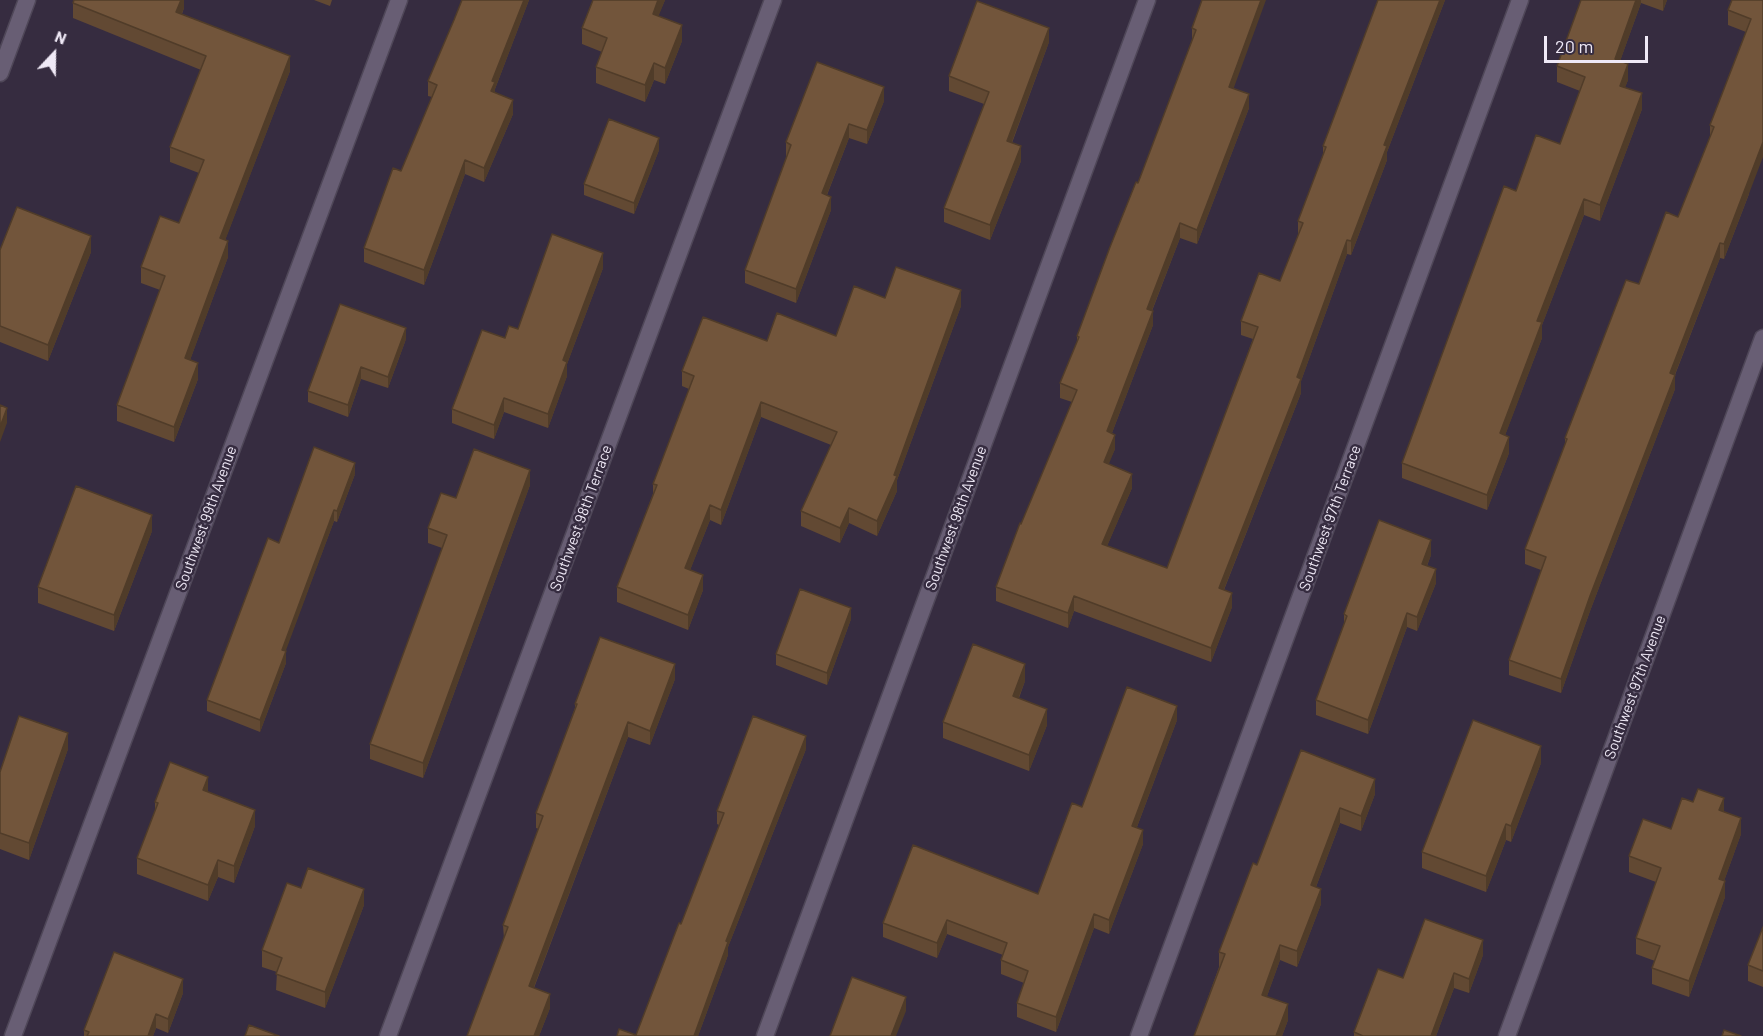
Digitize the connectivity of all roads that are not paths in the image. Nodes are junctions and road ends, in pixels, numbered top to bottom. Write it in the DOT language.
graph roads {
  1 [pos="27,0"];
  2 [pos="399,0"];
  3 [pos="773,0"];
  4 [pos="1147,0"];
  5 [pos="1520,0"];
  6 [pos="0,73"];
  7 [pos="1763,338"];
  8 [pos="13,1036"];
  9 [pos="388,1036"];
  10 [pos="765,1036"];
  11 [pos="1139,1036"];
  12 [pos="1507,1036"];
  1 -- 6 [label="street"];
  2 -- 8 [label="street, Southwest 99th Avenue"];
  3 -- 9 [label="street, Southwest 98th Terrace"];
  4 -- 10 [label="street, Southwest 98th Avenue"];
  5 -- 11 [label="street, Southwest 97th Terrace"];
  7 -- 12 [label="street, Southwest 97th Avenue"];
}
